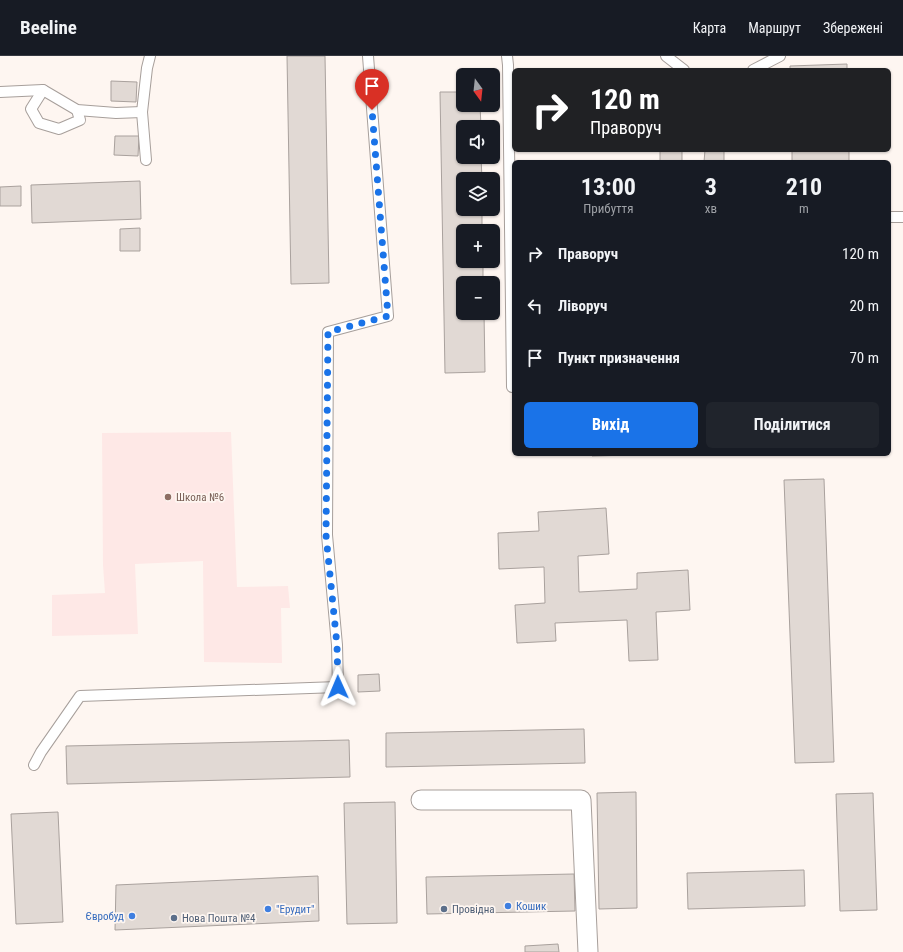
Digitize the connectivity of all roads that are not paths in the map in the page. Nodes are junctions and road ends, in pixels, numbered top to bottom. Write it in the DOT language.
graph roads {
  1 [pos="150,56"];
  2 [pos="368,56"];
  3 [pos="506,56"];
  4 [pos="666,56"];
  5 [pos="780,56"];
  6 [pos="681,68"];
  7 [pos="757,68"];
  8 [pos="43,90"];
  9 [pos="0,92"];
  10 [pos="78,110"];
  11 [pos="142,112"];
  12 [pos="146,160"];
  13 [pos="891,217"];
  14 [pos="903,217"];
  15 [pos="512,386"];
  16 [pos="34,766"];
  17 [pos="421,800"];
  18 [pos="588,952"];
  1 -- 11 [label="lane"];
  2 -- 16 [label="lane"];
  3 -- 15 [label="lane"];
  4 -- 6 [label="lane"];
  5 -- 7 [label="lane"];
  8 -- 9 [label="lane"];
  8 -- 10 [label="lane"];
  8 -- 10 [label="lane"];
  10 -- 11 [label="lane"];
  11 -- 12 [label="lane"];
  13 -- 14 [label="lane"];
  17 -- 18 [label="street"];
}
